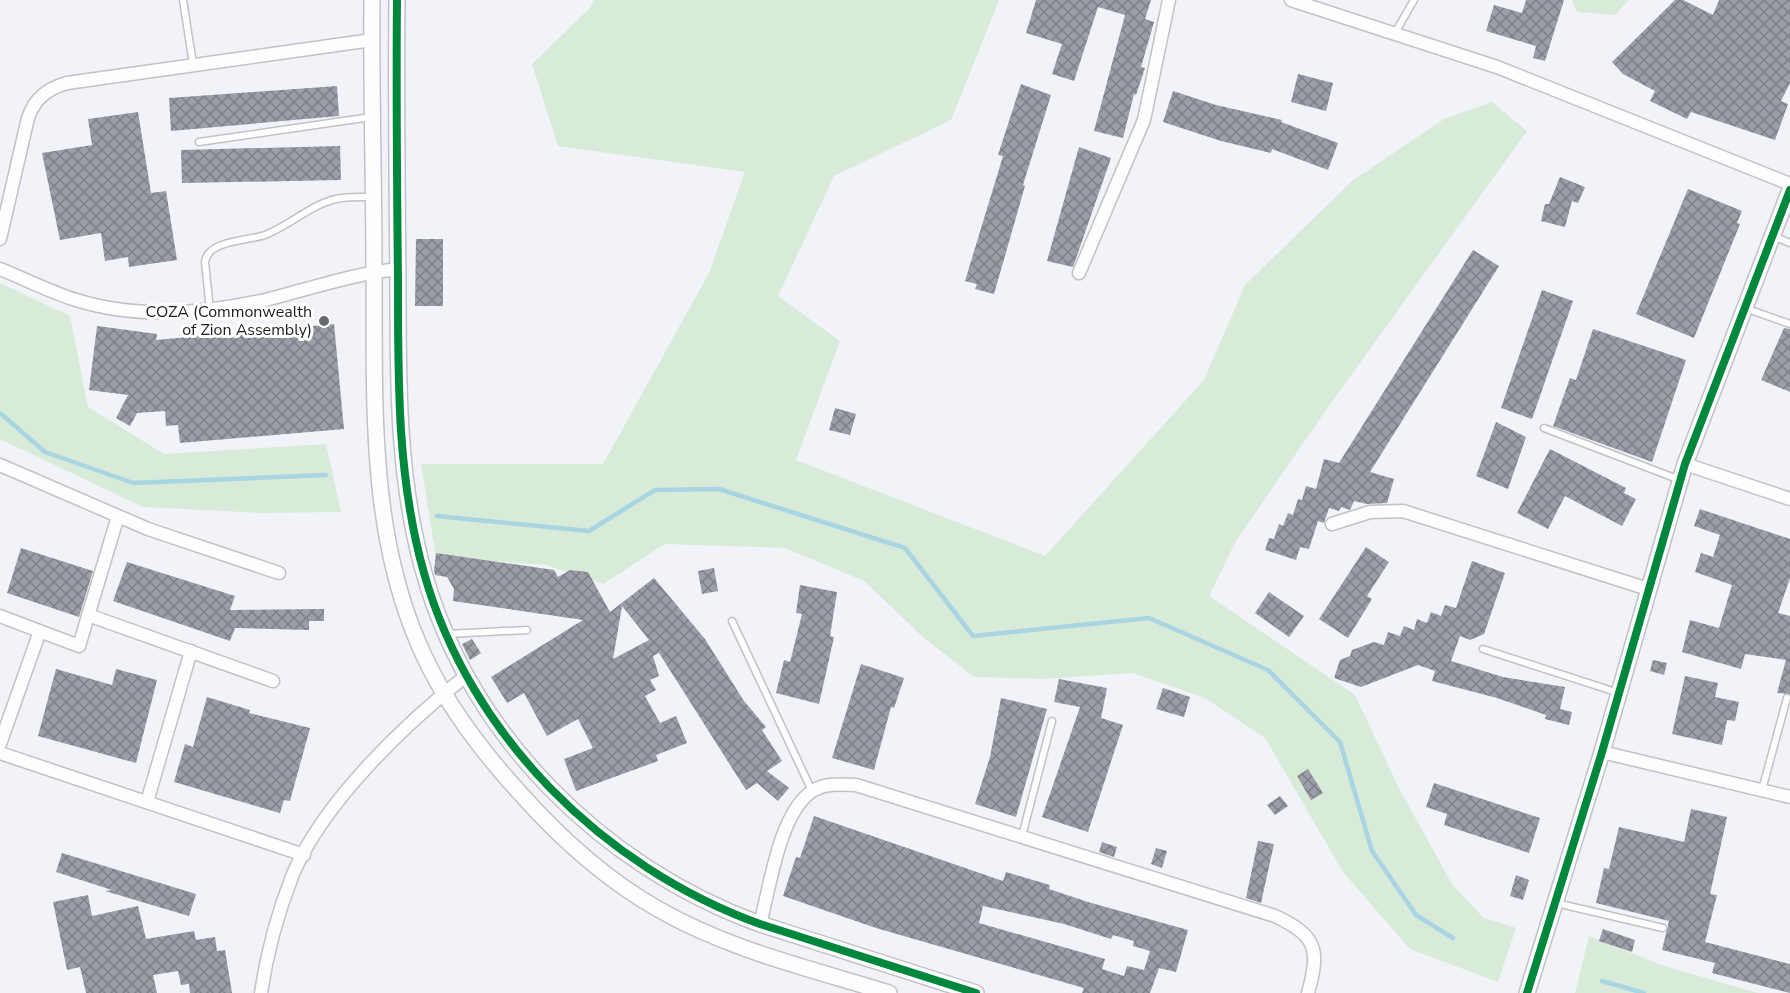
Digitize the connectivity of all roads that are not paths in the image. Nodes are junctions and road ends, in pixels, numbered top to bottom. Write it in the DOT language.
graph roads {
  1 [pos="183,0"];
  2 [pos="372,0"];
  3 [pos="397,0"];
  4 [pos="1169,0"];
  5 [pos="1291,0"];
  6 [pos="1414,0"];
  7 [pos="1395,33"];
  8 [pos="372,40"];
  9 [pos="193,64"];
  10 [pos="372,117"];
  11 [pos="199,142"];
  12 [pos="1790,183"];
  13 [pos="1790,190"];
  14 [pos="373,196"];
  15 [pos="1772,235"];
  16 [pos="0,239"];
  17 [pos="1790,243"];
  18 [pos="0,269"];
  19 [pos="398,269"];
  20 [pos="374,271"];
  21 [pos="1080,273"];
  22 [pos="1745,308"];
  23 [pos="210,310"];
  24 [pos="1790,324"];
  25 [pos="1544,428"];
  26 [pos="0,465"];
  27 [pos="1685,465"];
  28 [pos="1680,480"];
  29 [pos="1790,499"];
  30 [pos="118,516"];
  31 [pos="1332,524"];
  32 [pos="279,573"];
  33 [pos="1648,589"];
  34 [pos="88,615"];
  35 [pos="0,616"];
  36 [pos="732,621"];
  37 [pos="527,630"];
  38 [pos="40,631"];
  39 [pos="444,634"];
  40 [pos="1483,649"];
  41 [pos="191,651"];
  42 [pos="467,675"];
  43 [pos="273,681"];
  44 [pos="444,693"];
  45 [pos="1619,693"];
  46 [pos="1787,698"];
  47 [pos="1052,721"];
  48 [pos="0,744"];
  49 [pos="1602,752"];
  50 [pos="0,753"];
  51 [pos="1762,790"];
  52 [pos="812,791"];
  53 [pos="1790,796"];
  54 [pos="147,802"];
  55 [pos="1022,837"];
  56 [pos="304,855"];
  57 [pos="1556,902"];
  58 [pos="760,924"];
  59 [pos="1662,928"];
  60 [pos="261,993"];
  61 [pos="890,993"];
  62 [pos="976,993"];
  63 [pos="1308,993"];
  64 [pos="1527,993"];
  1 -- 9 [label="lane"];
  2 -- 8 [label="street"];
  3 -- 19 [label="street"];
  4 -- 21 [label="street"];
  5 -- 7 [label="street"];
  6 -- 7 [label="lane"];
  7 -- 12 [label="street"];
  8 -- 9 [label="street"];
  8 -- 10 [label="street"];
  9 -- 16 [label="street"];
  10 -- 11 [label="lane"];
  10 -- 14 [label="street"];
  13 -- 15 [label="street"];
  14 -- 20 [label="street"];
  14 -- 23 [label="lane"];
  15 -- 17 [label="lane"];
  15 -- 22 [label="street"];
  18 -- 23 [label="street"];
  19 -- 20 [label="street"];
  19 -- 39 [label="street"];
  20 -- 23 [label="street"];
  20 -- 44 [label="street"];
  22 -- 24 [label="lane"];
  22 -- 27 [label="street"];
  25 -- 28 [label="lane"];
  26 -- 30 [label="street"];
  27 -- 28 [label="street"];
  27 -- 29 [label="street"];
  28 -- 33 [label="street"];
  30 -- 32 [label="street"];
  30 -- 34 [label="street"];
  31 -- 33 [label="street"];
  33 -- 45 [label="street"];
  34 -- 38 [label="street"];
  34 -- 41 [label="street"];
  35 -- 38 [label="street"];
  36 -- 52 [label="lane"];
  37 -- 39 [label="lane"];
  38 -- 48 [label="street"];
  39 -- 42 [label="street"];
  40 -- 45 [label="lane"];
  41 -- 43 [label="street"];
  41 -- 54 [label="street"];
  42 -- 44 [label="street"];
  42 -- 58 [label="street"];
  44 -- 56 [label="street"];
  44 -- 61 [label="street"];
  45 -- 49 [label="street"];
  46 -- 51 [label="lane"];
  47 -- 55 [label="lane"];
  49 -- 51 [label="street"];
  49 -- 57 [label="street"];
  50 -- 54 [label="street"];
  51 -- 53 [label="street"];
  52 -- 55 [label="street"];
  52 -- 58 [label="street"];
  54 -- 56 [label="street"];
  55 -- 63 [label="street"];
  56 -- 60 [label="street"];
  57 -- 59 [label="lane"];
  57 -- 64 [label="street"];
  58 -- 62 [label="street"];
}
